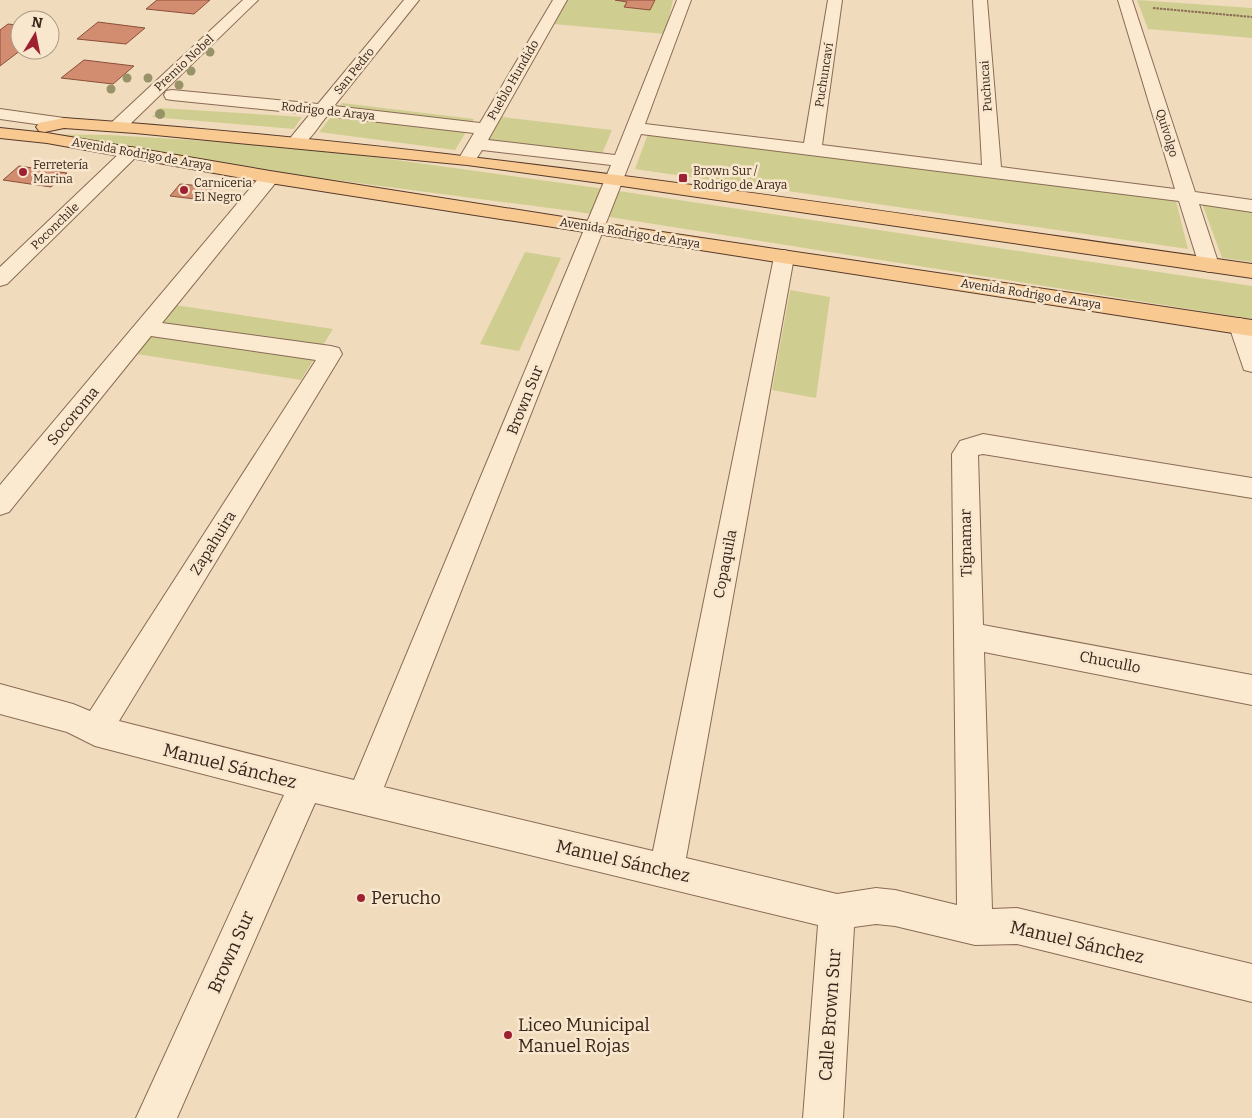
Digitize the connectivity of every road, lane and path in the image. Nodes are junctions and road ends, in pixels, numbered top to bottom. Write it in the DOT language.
graph roads {
  1 [pos="251,0"];
  2 [pos="412,0"];
  3 [pos="560,0"];
  4 [pos="684,0"];
  5 [pos="835,0"];
  6 [pos="980,0"];
  7 [pos="1126,3"];
  8 [pos="1252,17"];
  9 [pos="172,95"];
  10 [pos="323,110"];
  11 [pos="0,114"];
  12 [pos="64,123"];
  13 [pos="118,126"];
  14 [pos="634,128"];
  15 [pos="5,133"];
  16 [pos="296,142"];
  17 [pos="476,144"];
  18 [pos="812,150"];
  19 [pos="131,152"];
  20 [pos="618,170"];
  21 [pos="992,172"];
  22 [pos="270,177"];
  23 [pos="1187,196"];
  24 [pos="1252,206"];
  25 [pos="595,228"];
  26 [pos="784,257"];
  27 [pos="1208,265"];
  28 [pos="1252,271"];
  29 [pos="0,279"];
  30 [pos="1246,327"];
  31 [pos="146,328"];
  32 [pos="1252,364"];
  33 [pos="1252,488"];
  34 [pos="0,504"];
  35 [pos="968,635"];
  36 [pos="1252,690"];
  37 [pos="0,699"];
  38 [pos="95,731"];
  39 [pos="306,785"];
  40 [pos="363,800"];
  41 [pos="666,871"];
  42 [pos="837,912"];
  43 [pos="975,927"];
  44 [pos="1252,983"];
  45 [pos="156,1118"];
  46 [pos="823,1118"];
  1 -- 13 [label="street, Premio Nobel"];
  2 -- 10 [label="street, San Pedro"];
  3 -- 17 [label="street, Pueblo Hundido"];
  4 -- 14 [label="street, Brown Sur"];
  5 -- 18 [label="street, Puchuncaví"];
  6 -- 21 [label="street, Puchucai"];
  7 -- 8 [label="path"];
  7 -- 23 [label="street, Quivolgo"];
  9 -- 10 [label="street, Rodrigo de Araya"];
  10 -- 16 [label="street, San Pedro"];
  10 -- 17 [label="street, Rodrigo de Araya"];
  11 -- 12 [label="street"];
  12 -- 13 [label="main road, Avenida Rodrigo de Araya"];
  12 -- 15 [label="main road, Avenida Rodrigo de Araya"];
  13 -- 16 [label="main road, Avenida Rodrigo de Araya"];
  14 -- 18 [label="street"];
  14 -- 20 [label="street, Brown Sur"];
  15 -- 19 [label="main road, Avenida Rodrigo de Araya"];
  16 -- 17 [label="main road, Avenida Rodrigo de Araya"];
  17 -- 20 [label="main road, Avenida Rodrigo de Araya"];
  18 -- 21 [label="street"];
  19 -- 22 [label="main road, Avenida Rodrigo de Araya"];
  19 -- 29 [label="street, Poconchile"];
  20 -- 25 [label="street, Brown Sur"];
  20 -- 27 [label="main road, Avenida Rodrigo de Araya"];
  21 -- 23 [label="street"];
  22 -- 25 [label="main road, Avenida Rodrigo de Araya"];
  22 -- 31 [label="street, Socoroma"];
  23 -- 24 [label="street"];
  23 -- 27 [label="street, Quivolgo"];
  25 -- 26 [label="main road, Avenida Rodrigo de Araya"];
  25 -- 40 [label="street, Brown Sur"];
  26 -- 30 [label="main road, Avenida Rodrigo de Araya"];
  26 -- 41 [label="street, Copaquila"];
  27 -- 28 [label="main road, Avenida Rodrigo de Araya"];
  30 -- 32 [label="street"];
  31 -- 34 [label="street, Socoroma"];
  31 -- 38 [label="street, Zapahuira"];
  33 -- 35 [label="street, Tignamar"];
  35 -- 36 [label="street, Chucullo"];
  35 -- 43 [label="street, Tignamar"];
  37 -- 38 [label="street, Manuel Sánchez"];
  38 -- 39 [label="street, Manuel Sánchez"];
  39 -- 40 [label="street, Manuel Sánchez"];
  39 -- 45 [label="street, Brown Sur"];
  40 -- 41 [label="street, Manuel Sánchez"];
  41 -- 42 [label="street, Manuel Sánchez"];
  42 -- 43 [label="street, Manuel Sánchez"];
  42 -- 46 [label="street, Calle Brown Sur"];
  43 -- 44 [label="street, Manuel Sánchez"];
}
